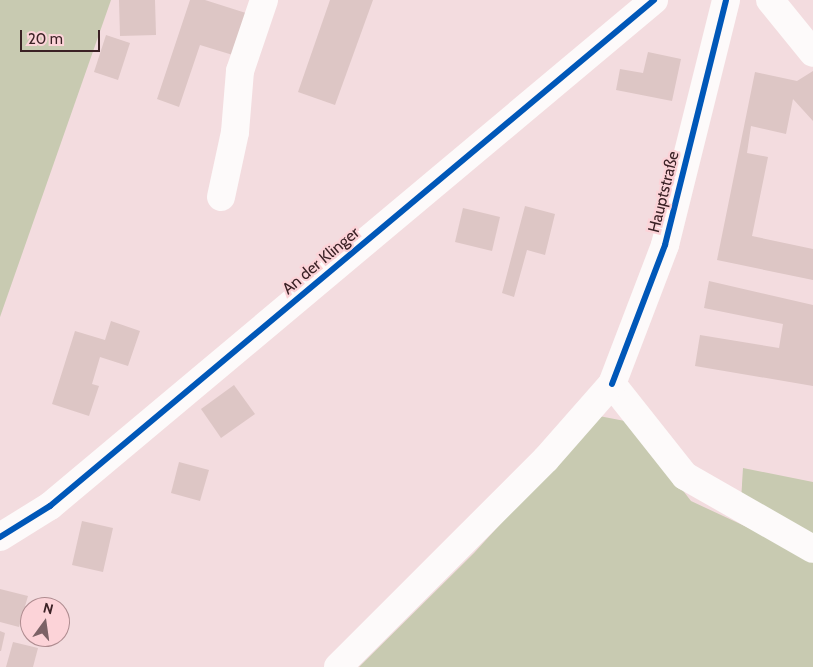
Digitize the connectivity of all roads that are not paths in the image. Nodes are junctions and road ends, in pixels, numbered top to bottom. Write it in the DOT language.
graph roads {
  1 [pos="264,0"];
  2 [pos="654,0"];
  3 [pos="726,0"];
  4 [pos="770,0"];
  5 [pos="813,53"];
  6 [pos="221,198"];
  7 [pos="612,384"];
  8 [pos="0,537"];
  9 [pos="813,549"];
  10 [pos="338,667"];
  1 -- 6 [label="street"];
  2 -- 8 [label="street, An der Klinger"];
  3 -- 7 [label="street, Hauptstraße"];
  4 -- 5 [label="street"];
  7 -- 9 [label="street"];
  7 -- 10 [label="street"];
}
